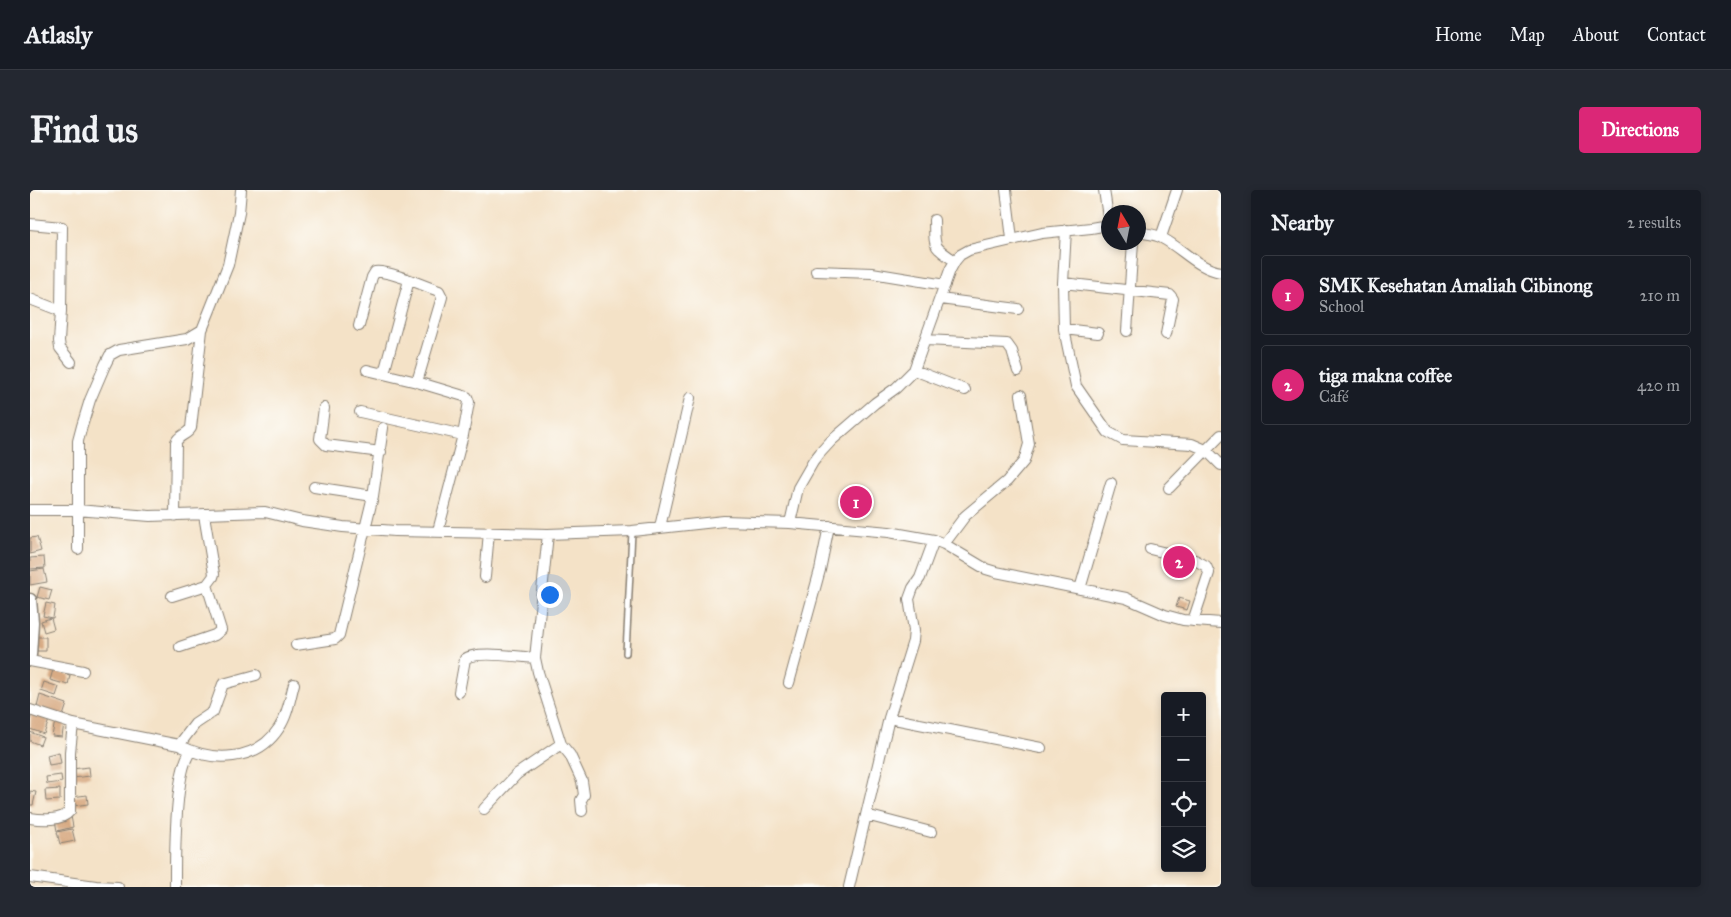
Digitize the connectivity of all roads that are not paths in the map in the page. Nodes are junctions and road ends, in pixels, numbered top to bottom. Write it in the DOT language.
graph roads {
  1 [pos="241,190"];
  2 [pos="1006,190"];
  3 [pos="1104,190"];
  4 [pos="1177,190"];
  5 [pos="1106,205"];
  6 [pos="934,220"];
  7 [pos="30,224"];
  8 [pos="1101,226"];
  9 [pos="1066,230"];
  10 [pos="1146,234"];
  11 [pos="1161,237"];
  12 [pos="1012,239"];
  13 [pos="1132,250"];
  14 [pos="955,261"];
  15 [pos="816,271"];
  16 [pos="1221,272"];
  17 [pos="409,280"];
  18 [pos="1063,283"];
  19 [pos="945,285"];
  20 [pos="1129,290"];
  21 [pos="940,298"];
  22 [pos="30,299"];
  23 [pos="1018,309"];
  24 [pos="61,311"];
  25 [pos="360,326"];
  26 [pos="1064,329"];
  27 [pos="202,330"];
  28 [pos="1127,331"];
  29 [pos="1098,333"];
  30 [pos="1166,334"];
  31 [pos="925,340"];
  32 [pos="72,362"];
  33 [pos="367,370"];
  34 [pos="914,370"];
  35 [pos="1018,371"];
  36 [pos="384,374"];
  37 [pos="416,382"];
  38 [pos="965,390"];
  39 [pos="1021,396"];
  40 [pos="690,398"];
  41 [pos="324,408"];
  42 [pos="360,412"];
  43 [pos="383,428"];
  44 [pos="463,435"];
  45 [pos="1221,435"];
  46 [pos="1206,450"];
  47 [pos="381,452"];
  48 [pos="1221,465"];
  49 [pos="1111,483"];
  50 [pos="314,487"];
  51 [pos="1169,488"];
  52 [pos="373,496"];
  53 [pos="30,510"];
  54 [pos="77,510"];
  55 [pos="204,515"];
  56 [pos="175,516"];
  57 [pos="790,523"];
  58 [pos="829,526"];
  59 [pos="660,527"];
  60 [pos="364,528"];
  61 [pos="438,531"];
  62 [pos="632,531"];
  63 [pos="489,532"];
  64 [pos="548,534"];
  65 [pos="934,540"];
  66 [pos="944,544"];
  67 [pos="78,549"];
  68 [pos="1150,549"];
  69 [pos="485,578"];
  70 [pos="207,585"];
  71 [pos="1080,589"];
  72 [pos="172,596"];
  73 [pos="30,600"];
  74 [pos="1193,621"];
  75 [pos="1221,623"];
  76 [pos="296,646"];
  77 [pos="180,647"];
  78 [pos="626,653"];
  79 [pos="30,655"];
  80 [pos="535,658"];
  81 [pos="30,661"];
  82 [pos="83,671"];
  83 [pos="256,675"];
  84 [pos="789,683"];
  85 [pos="294,684"];
  86 [pos="460,692"];
  87 [pos="30,710"];
  88 [pos="890,718"];
  89 [pos="73,724"];
  90 [pos="561,744"];
  91 [pos="179,745"];
  92 [pos="1041,748"];
  93 [pos="191,752"];
  94 [pos="484,808"];
  95 [pos="582,812"];
  96 [pos="866,815"];
  97 [pos="30,818"];
  98 [pos="931,832"];
  99 [pos="30,877"];
  100 [pos="118,887"];
  101 [pos="175,887"];
  102 [pos="849,887"];
  1 -- 27 [label="street"];
  2 -- 12 [label="street"];
  3 -- 5 [label="street"];
  4 -- 11 [label="street"];
  6 -- 14 [label="street"];
  7 -- 24 [label="street"];
  8 -- 9 [label="street"];
  9 -- 12 [label="street"];
  9 -- 18 [label="street"];
  10 -- 11 [label="street"];
  11 -- 16 [label="street"];
  12 -- 14 [label="street"];
  13 -- 20 [label="street"];
  14 -- 19 [label="street"];
  15 -- 19 [label="street"];
  17 -- 25 [label="street"];
  17 -- 36 [label="street"];
  17 -- 37 [label="street"];
  18 -- 20 [label="street"];
  18 -- 26 [label="street"];
  19 -- 21 [label="street"];
  20 -- 28 [label="street"];
  20 -- 30 [label="street"];
  21 -- 23 [label="street"];
  21 -- 31 [label="street"];
  22 -- 24 [label="street"];
  24 -- 32 [label="street"];
  26 -- 29 [label="street"];
  26 -- 46 [label="street"];
  27 -- 54 [label="street"];
  27 -- 56 [label="street"];
  31 -- 34 [label="street"];
  31 -- 35 [label="street"];
  33 -- 36 [label="street"];
  34 -- 38 [label="street"];
  34 -- 57 [label="street"];
  36 -- 37 [label="street"];
  37 -- 44 [label="street"];
  39 -- 66 [label="street"];
  40 -- 59 [label="street"];
  41 -- 47 [label="street"];
  42 -- 44 [label="street"];
  43 -- 47 [label="street"];
  44 -- 61 [label="street"];
  45 -- 46 [label="street"];
  46 -- 48 [label="street"];
  46 -- 51 [label="street"];
  47 -- 52 [label="street"];
  49 -- 71 [label="street"];
  50 -- 52 [label="street"];
  52 -- 60 [label="street"];
  53 -- 54 [label="street"];
  54 -- 56 [label="street"];
  54 -- 67 [label="street"];
  55 -- 56 [label="street"];
  55 -- 60 [label="street"];
  55 -- 70 [label="street"];
  57 -- 58 [label="street"];
  57 -- 59 [label="street"];
  58 -- 65 [label="street"];
  58 -- 84 [label="street"];
  59 -- 62 [label="street"];
  60 -- 61 [label="street"];
  60 -- 76 [label="street"];
  61 -- 63 [label="street"];
  62 -- 64 [label="street"];
  62 -- 78 [label="lane"];
  63 -- 64 [label="street"];
  63 -- 69 [label="street"];
  64 -- 80 [label="street"];
  65 -- 66 [label="street"];
  65 -- 88 [label="street"];
  66 -- 71 [label="street"];
  68 -- 74 [label="street"];
  70 -- 72 [label="street"];
  70 -- 77 [label="street"];
  71 -- 74 [label="street"];
  73 -- 79 [label="street"];
  74 -- 75 [label="street"];
  80 -- 86 [label="street"];
  80 -- 90 [label="street"];
  81 -- 82 [label="street"];
  83 -- 91 [label="street"];
  85 -- 93 [label="street"];
  87 -- 89 [label="street"];
  88 -- 92 [label="street"];
  88 -- 96 [label="street"];
  89 -- 91 [label="street"];
  89 -- 97 [label="street"];
  90 -- 94 [label="street"];
  90 -- 95 [label="street"];
  91 -- 93 [label="street"];
  93 -- 101 [label="street"];
  96 -- 98 [label="street"];
  96 -- 102 [label="street"];
  99 -- 100 [label="street"];
}
